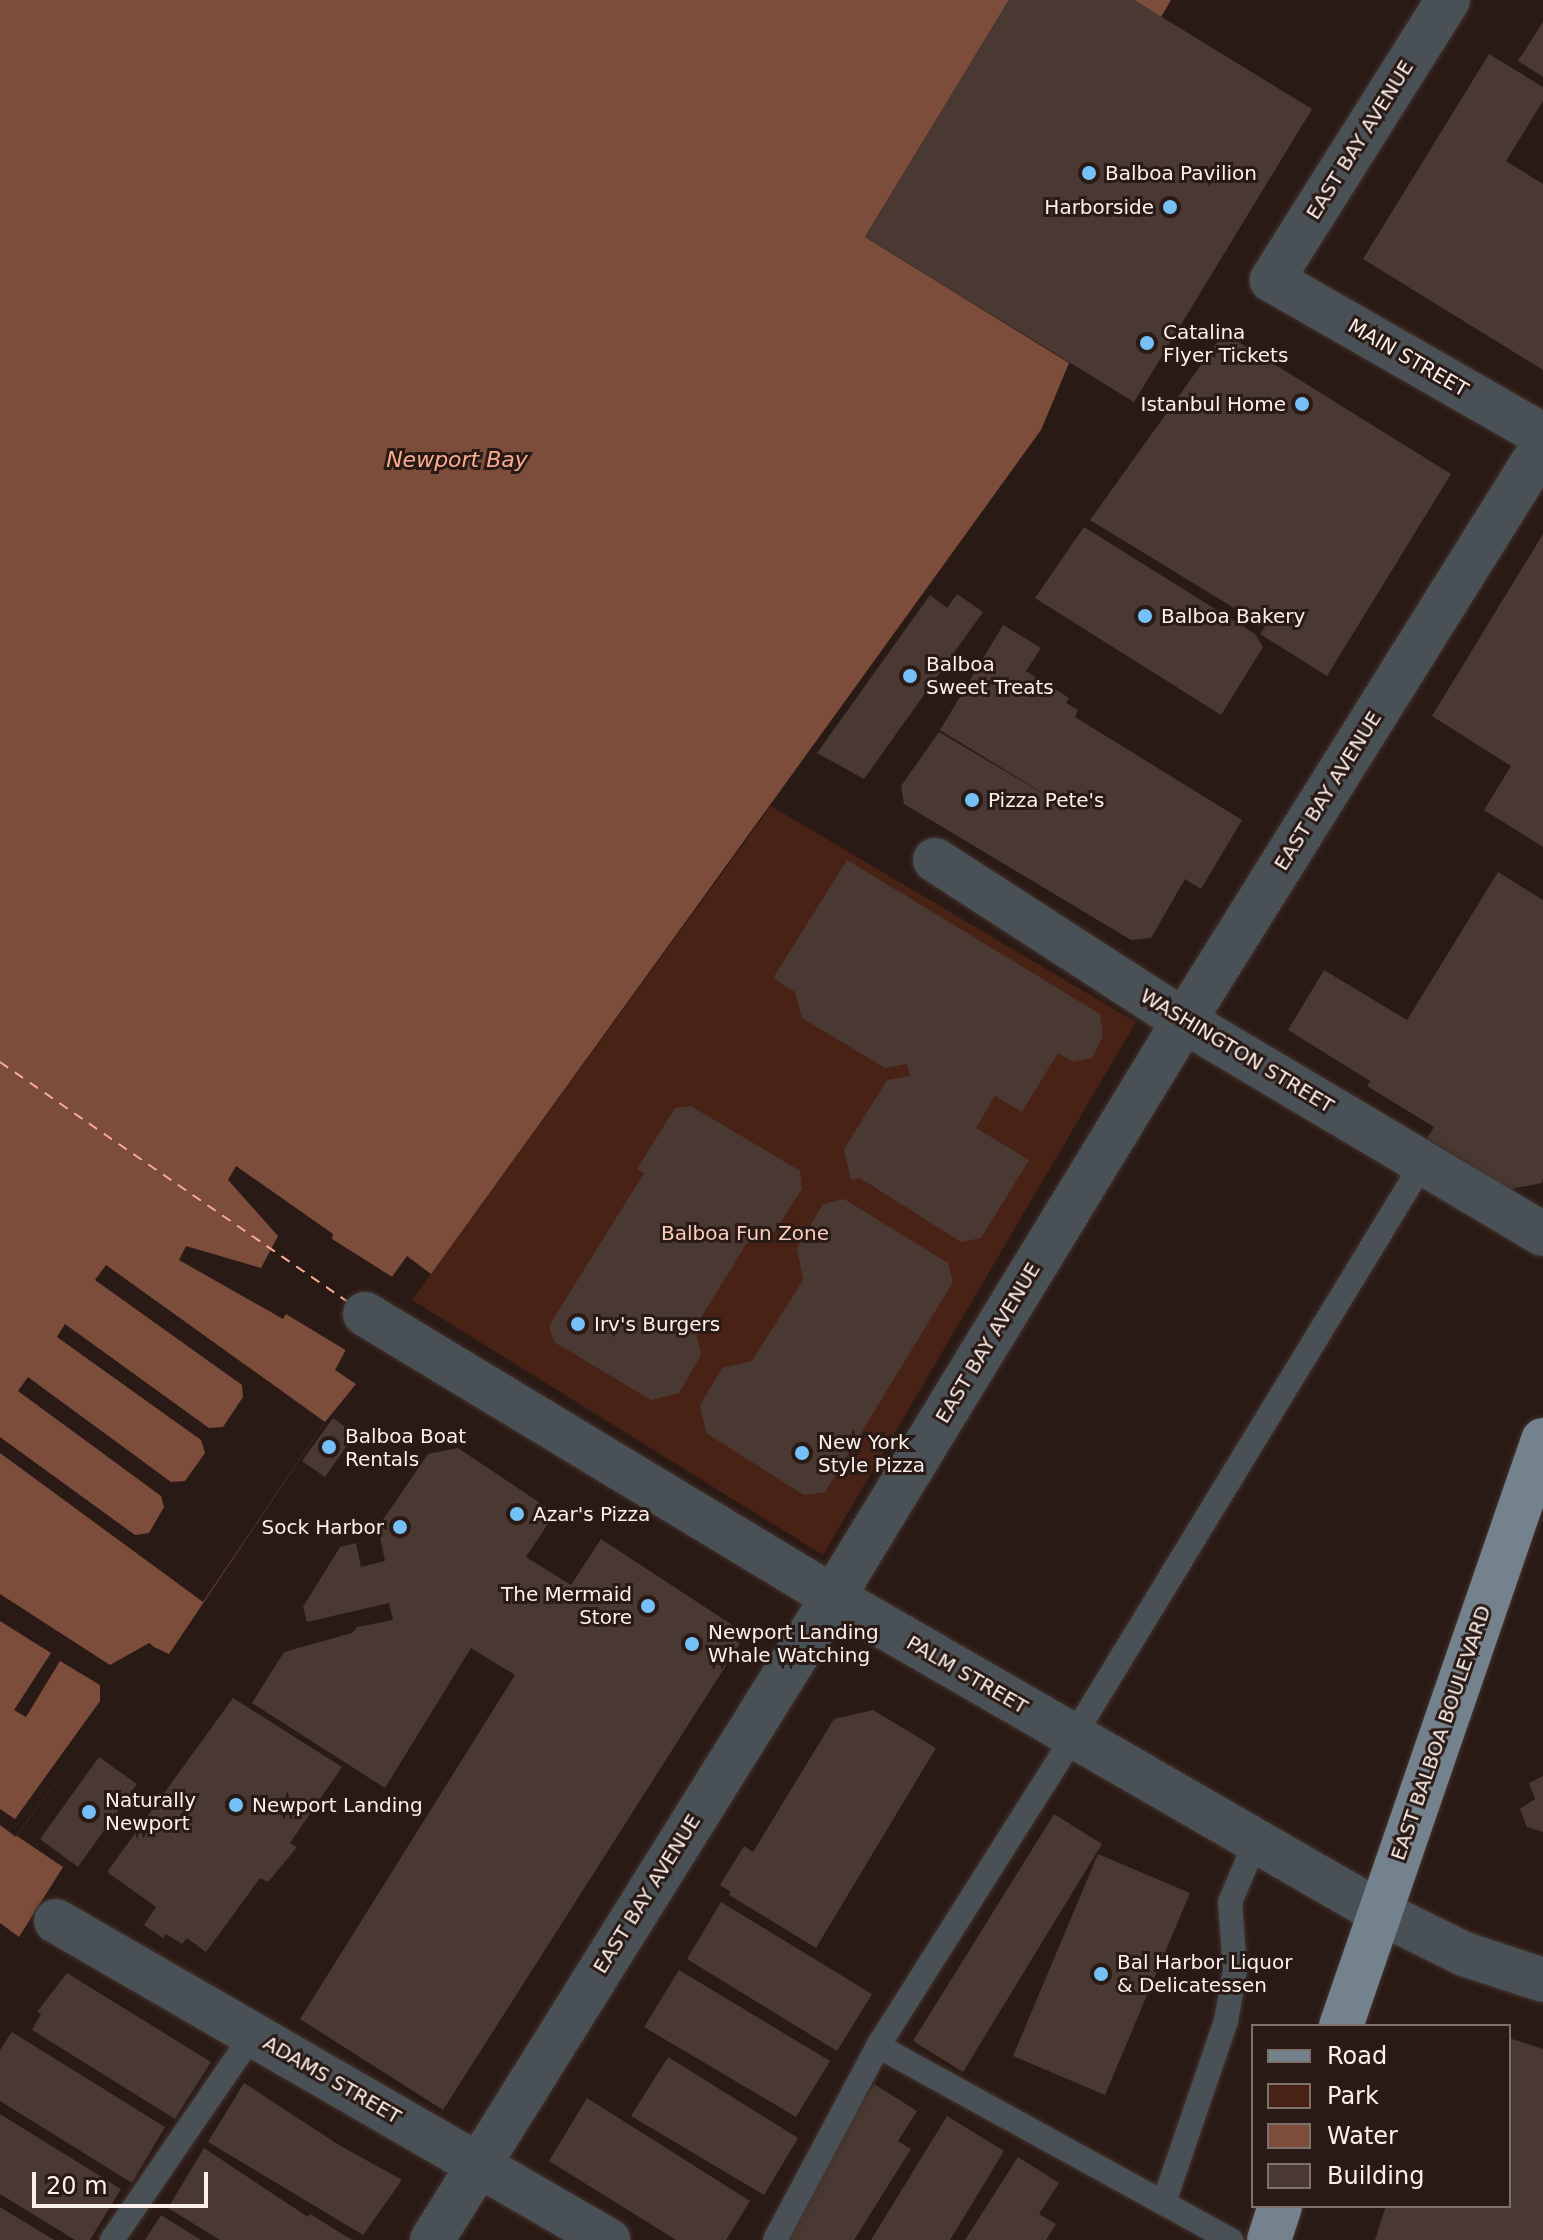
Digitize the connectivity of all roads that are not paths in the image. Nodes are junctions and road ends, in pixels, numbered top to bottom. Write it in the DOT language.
graph roads {
  1 [pos="1448,0"];
  2 [pos="1272,280"];
  3 [pos="1543,435"];
  4 [pos="1543,446"];
  5 [pos="935,860"];
  6 [pos="1184,1021"];
  7 [pos="1423,1163"];
  8 [pos="1543,1234"];
  9 [pos="365,1314"];
  10 [pos="1543,1440"];
  11 [pos="833,1597"];
  12 [pos="1073,1737"];
  13 [pos="1256,1841"];
  14 [pos="1379,1912"];
  15 [pos="56,1921"];
  16 [pos="1543,1980"];
  17 [pos="1342,2024"];
  18 [pos="253,2034"];
  19 [pos="878,2046"];
  20 [pos="478,2164"];
  21 [pos="1164,2202"];
  22 [pos="1279,2208"];
  23 [pos="112,2240"];
  24 [pos="432,2240"];
  25 [pos="608,2240"];
  26 [pos="775,2240"];
  27 [pos="1231,2240"];
  28 [pos="1269,2240"];
  1 -- 2 [label="street, EAST BAY AVENUE"];
  2 -- 3 [label="street, MAIN STREET"];
  4 -- 6 [label="street, EAST BAY AVENUE"];
  5 -- 6 [label="street, WASHINGTON STREET"];
  6 -- 7 [label="street, WASHINGTON STREET"];
  6 -- 11 [label="street, EAST BAY AVENUE"];
  7 -- 8 [label="street, WASHINGTON STREET"];
  7 -- 12 [label="lane"];
  9 -- 11 [label="street, PALM STREET"];
  10 -- 14 [label="main road, EAST BALBOA BOULEVARD"];
  11 -- 12 [label="street, PALM STREET"];
  11 -- 20 [label="street, EAST BAY AVENUE"];
  12 -- 13 [label="street, PALM STREET"];
  12 -- 19 [label="lane"];
  13 -- 14 [label="street, PALM STREET"];
  13 -- 21 [label="lane"];
  14 -- 16 [label="street, PALM STREET"];
  14 -- 17 [label="main road, EAST BALBOA BOULEVARD"];
  15 -- 18 [label="street, ADAMS STREET"];
  18 -- 20 [label="street, ADAMS STREET"];
  18 -- 23 [label="lane"];
  19 -- 21 [label="lane"];
  19 -- 26 [label="lane"];
  20 -- 24 [label="street, EAST BAY AVENUE"];
  20 -- 25 [label="street, ADAMS STREET"];
  21 -- 27 [label="lane"];
  22 -- 28 [label="main road"];
}
